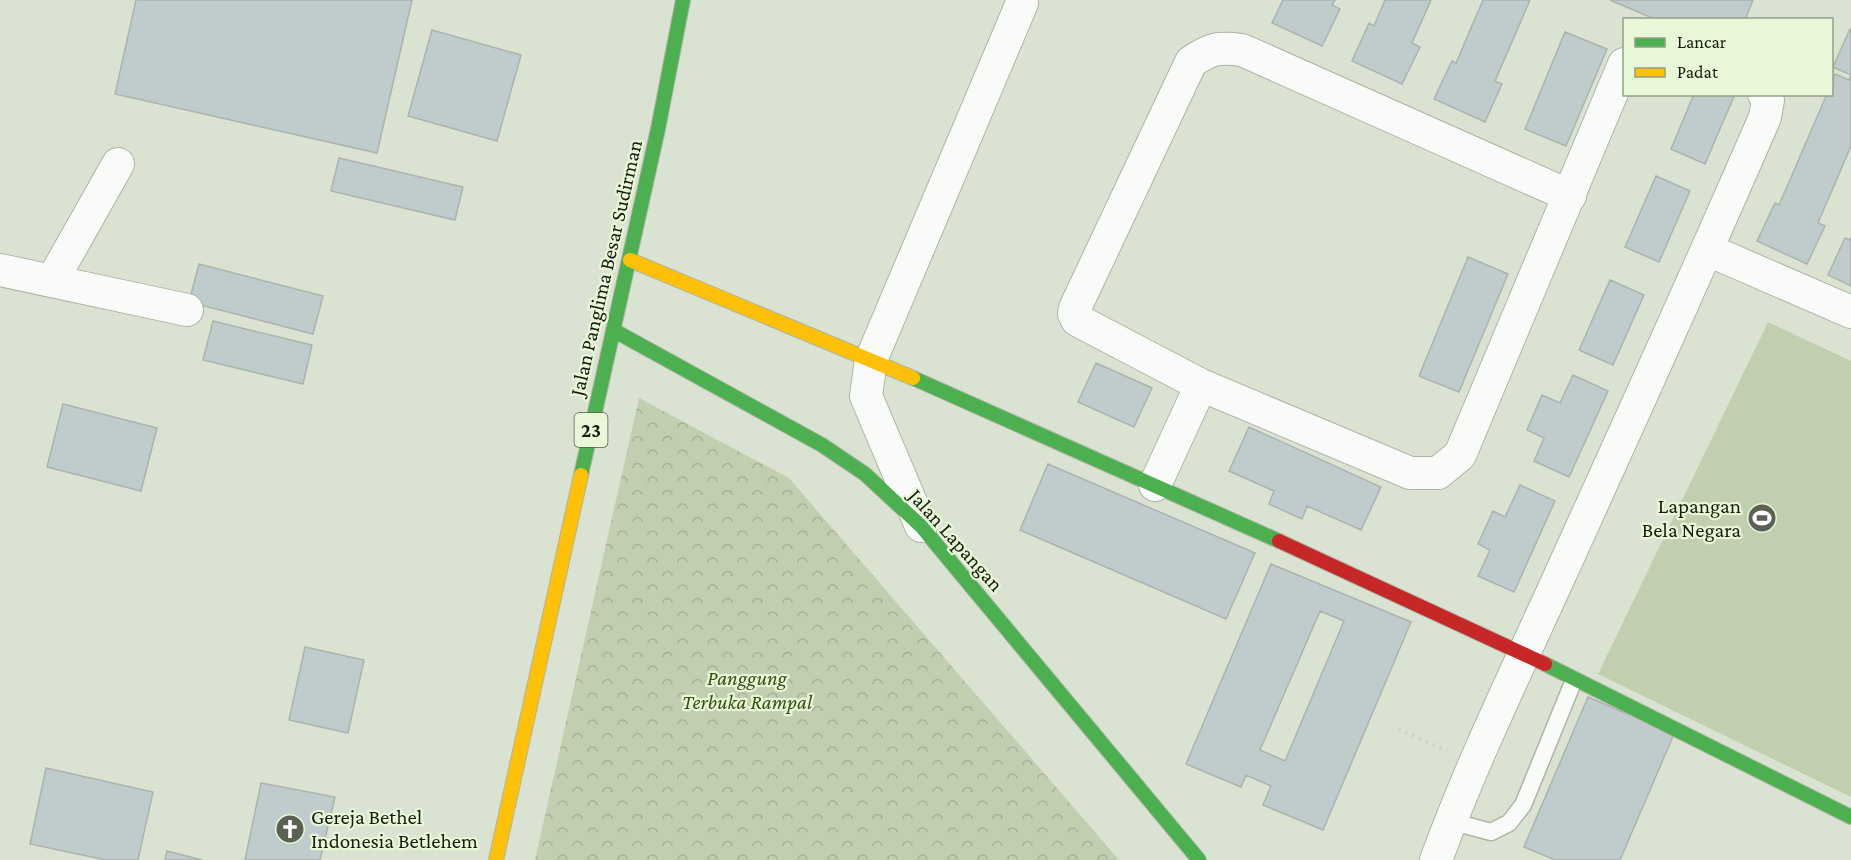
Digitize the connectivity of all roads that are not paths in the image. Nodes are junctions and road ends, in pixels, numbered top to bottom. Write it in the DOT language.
graph roads {
  1 [pos="683,0"];
  2 [pos="1022,3"];
  3 [pos="1623,66"];
  4 [pos="1765,96"];
  5 [pos="118,164"];
  6 [pos="1570,196"];
  7 [pos="1708,250"];
  8 [pos="630,260"];
  9 [pos="0,270"];
  10 [pos="52,281"];
  11 [pos="187,310"];
  12 [pos="1851,312"];
  13 [pos="613,330"];
  14 [pos="871,360"];
  15 [pos="1201,385"];
  16 [pos="1155,485"];
  17 [pos="921,525"];
  18 [pos="1524,653"];
  19 [pos="1574,680"];
  20 [pos="1851,817"];
  21 [pos="1450,821"];
  22 [pos="496,860"];
  23 [pos="1199,860"];
  24 [pos="1436,860"];
  1 -- 8 [label="main road, Jalan Panglima Besar Sudirman / 23"];
  2 -- 14 [label="street"];
  3 -- 6 [label="street"];
  4 -- 7 [label="street"];
  5 -- 10 [label="street"];
  6 -- 15 [label="street"];
  6 -- 15 [label="street"];
  7 -- 12 [label="street"];
  7 -- 18 [label="street"];
  8 -- 13 [label="main road, Jalan Panglima Besar Sudirman / 23"];
  8 -- 14 [label="main road"];
  9 -- 10 [label="street"];
  10 -- 11 [label="street"];
  13 -- 17 [label="main road, Jalan Lapangan"];
  13 -- 22 [label="main road, Jalan Panglima Besar Sudirman / 23"];
  14 -- 16 [label="main road"];
  14 -- 17 [label="street"];
  15 -- 16 [label="street"];
  16 -- 18 [label="main road"];
  17 -- 23 [label="main road, Jalan Lapangan"];
  18 -- 19 [label="main road"];
  18 -- 21 [label="street"];
  19 -- 20 [label="main road"];
  19 -- 21 [label="lane"];
  21 -- 24 [label="street"];
}
